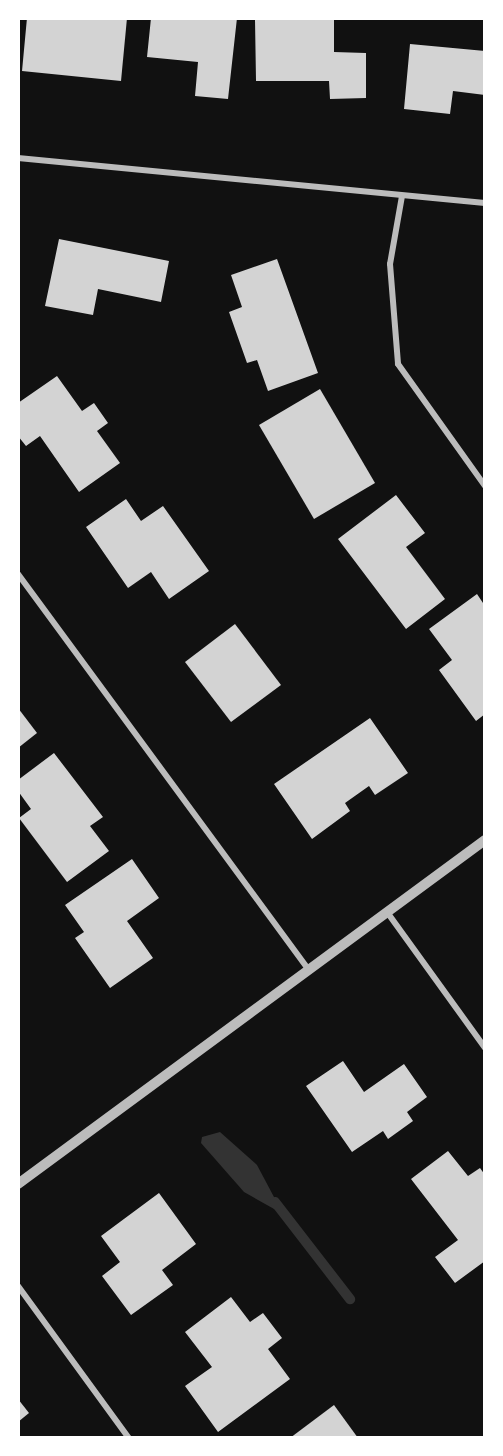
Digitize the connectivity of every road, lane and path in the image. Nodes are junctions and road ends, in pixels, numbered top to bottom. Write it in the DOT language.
graph roads {
  1 [pos="18,158"];
  2 [pos="402,196"];
  3 [pos="485,203"];
  4 [pos="485,486"];
  5 [pos="18,574"];
  6 [pos="485,840"];
  7 [pos="387,912"];
  8 [pos="308,969"];
  9 [pos="485,1048"];
  10 [pos="18,1184"];
  11 [pos="18,1286"];
  12 [pos="129,1438"];
  1 -- 2 [label="street"];
  2 -- 3 [label="street"];
  2 -- 4 [label="street"];
  5 -- 8 [label="street"];
  6 -- 7 [label="street"];
  7 -- 8 [label="street"];
  7 -- 9 [label="street"];
  8 -- 10 [label="street"];
  11 -- 12 [label="street"];
}
